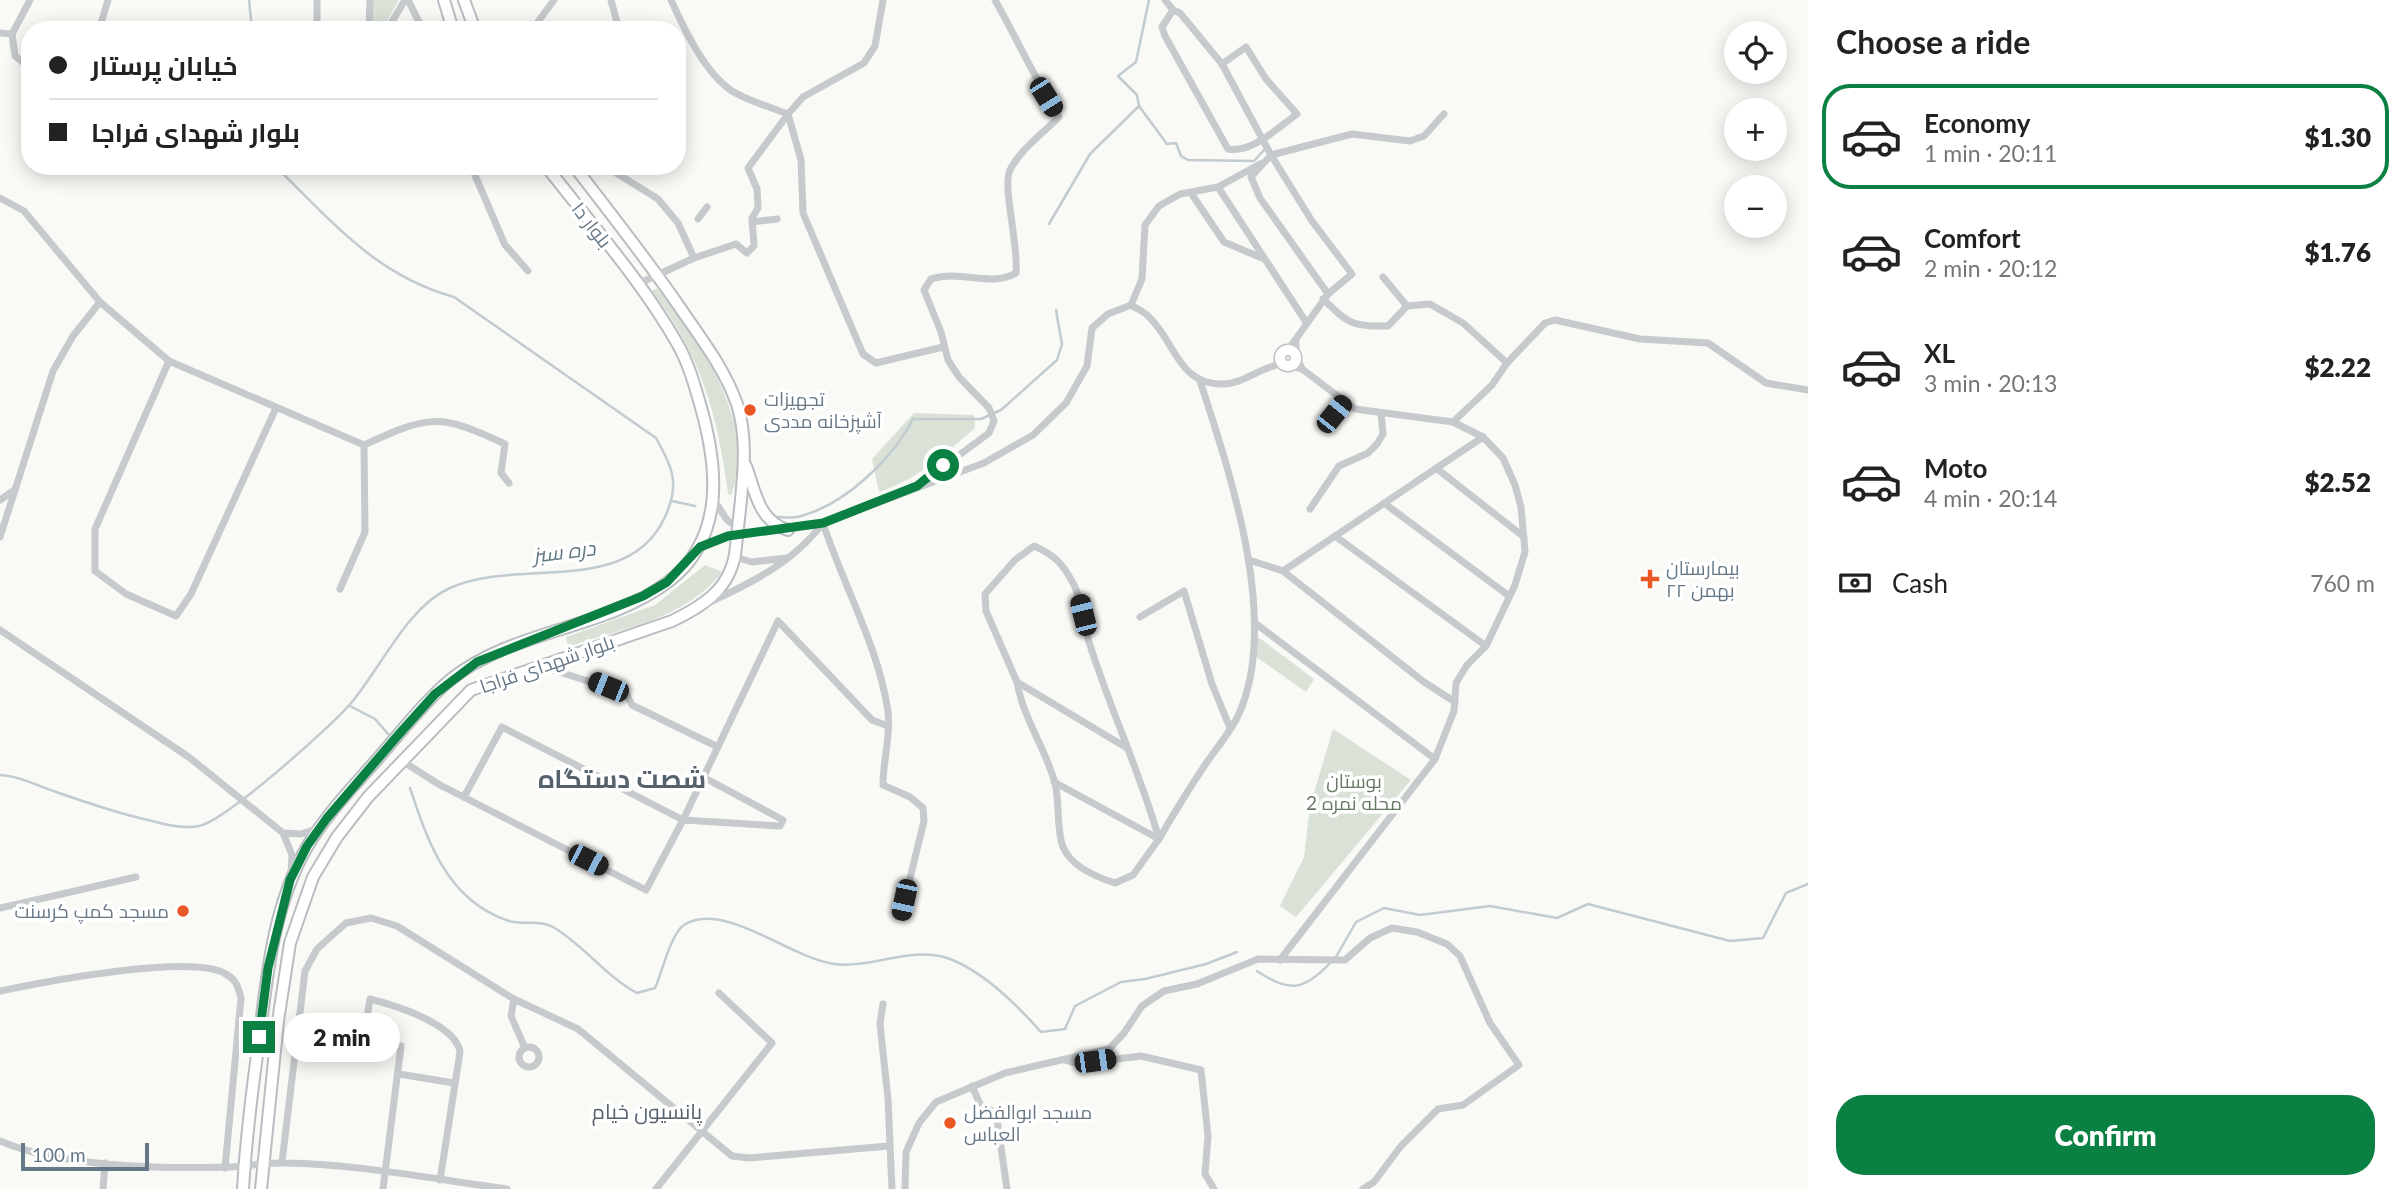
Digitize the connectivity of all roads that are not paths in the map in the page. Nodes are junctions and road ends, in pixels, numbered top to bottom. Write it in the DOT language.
graph roads {
  1 [pos="30,0"];
  2 [pos="108,0"];
  3 [pos="317,0"];
  4 [pos="370,0"];
  5 [pos="406,0"];
  6 [pos="444,0"];
  7 [pos="464,0"];
  8 [pos="554,0"];
  9 [pos="611,0"];
  10 [pos="671,0"];
  11 [pos="883,0"];
  12 [pos="995,0"];
  13 [pos="1165,0"];
  14 [pos="1173,10"];
  15 [pos="102,21"];
  16 [pos="317,21"];
  17 [pos="369,21"];
  18 [pos="393,21"];
  19 [pos="419,21"];
  20 [pos="450,21"];
  21 [pos="472,21"];
  22 [pos="539,21"];
  23 [pos="617,21"];
  24 [pos="682,21"];
  25 [pos="686,28"];
  26 [pos="0,33"];
  27 [pos="12,34"];
  28 [pos="21,61"];
  29 [pos="1222,64"];
  30 [pos="788,114"];
  31 [pos="1444,114"];
  32 [pos="1264,138"];
  33 [pos="1269,158"];
  34 [pos="475,175"];
  35 [pos="553,175"];
  36 [pos="581,175"];
  37 [pos="619,175"];
  38 [pos="1218,187"];
  39 [pos="1191,193"];
  40 [pos="0,198"];
  41 [pos="707,207"];
  42 [pos="698,219"];
  43 [pos="777,219"];
  44 [pos="752,222"];
  45 [pos="694,258"];
  46 [pos="1263,258"];
  47 [pos="528,271"];
  48 [pos="657,273"];
  49 [pos="1383,277"];
  50 [pos="638,284"];
  51 [pos="1325,296"];
  52 [pos="100,302"];
  53 [pos="1131,305"];
  54 [pos="1407,306"];
  55 [pos="1306,322"];
  56 [pos="943,348"];
  57 [pos="1289,355"];
  58 [pos="169,361"];
  59 [pos="1507,363"];
  60 [pos="1302,369"];
  61 [pos="1200,381"];
  62 [pos="1808,390"];
  63 [pos="1345,401"];
  64 [pos="276,408"];
  65 [pos="1381,414"];
  66 [pos="1453,422"];
  67 [pos="1323,428"];
  68 [pos="1483,437"];
  69 [pos="364,445"];
  70 [pos="744,458"];
  71 [pos="1436,468"];
  72 [pos="509,483"];
  73 [pos="917,486"];
  74 [pos="13,491"];
  75 [pos="0,500"];
  76 [pos="714,500"];
  77 [pos="1384,503"];
  78 [pos="1310,509"];
  79 [pos="823,523"];
  80 [pos="788,530"];
  81 [pos="1335,536"];
  82 [pos="0,537"];
  83 [pos="1524,537"];
  84 [pos="739,543"];
  85 [pos="700,547"];
  86 [pos="791,557"];
  87 [pos="1249,560"];
  88 [pos="1283,571"];
  89 [pos="340,589"];
  90 [pos="1509,596"];
  91 [pos="702,606"];
  92 [pos="1140,617"];
  93 [pos="1255,623"];
  94 [pos="0,630"];
  95 [pos="1486,646"];
  96 [pos="548,662"];
  97 [pos="1017,682"];
  98 [pos="1455,702"];
  99 [pos="888,726"];
  100 [pos="1230,728"];
  101 [pos="718,747"];
  102 [pos="1127,748"];
  103 [pos="1435,759"];
  104 [pos="402,761"];
  105 [pos="703,778"];
  106 [pos="1054,782"];
  107 [pos="464,797"];
  108 [pos="683,820"];
  109 [pos="320,828"];
  110 [pos="283,833"];
  111 [pos="1159,839"];
  112 [pos="136,877"];
  113 [pos="290,880"];
  114 [pos="0,908"];
  115 [pos="901,915"];
  116 [pos="1280,960"];
  117 [pos="0,991"];
  118 [pos="719,993"];
  119 [pos="514,999"];
  120 [pos="883,1004"];
  121 [pos="298,1025"];
  122 [pos="401,1046"];
  123 [pos="525,1048"];
  124 [pos="1064,1059"];
  125 [pos="399,1074"];
  126 [pos="454,1083"];
  127 [pos="972,1086"];
  128 [pos="700,1132"];
  129 [pos="0,1141"];
  130 [pos="889,1146"];
  131 [pos="104,1163"];
  132 [pos="282,1163"];
  133 [pos="263,1164"];
  134 [pos="244,1167"];
  135 [pos="225,1168"];
  136 [pos="385,1173"];
  137 [pos="440,1180"];
  138 [pos="103,1189"];
  139 [pos="243,1189"];
  140 [pos="261,1189"];
  141 [pos="383,1189"];
  142 [pos="507,1189"];
  143 [pos="656,1189"];
  144 [pos="892,1189"];
  145 [pos="905,1189"];
  146 [pos="1007,1189"];
  147 [pos="1214,1189"];
  148 [pos="1363,1189"];
  1 -- 27 [label="street"];
  2 -- 15 [label="street"];
  3 -- 16 [label="street"];
  4 -- 17 [label="street"];
  5 -- 18 [label="street"];
  5 -- 19 [label="street"];
  6 -- 20 [label="main road"];
  7 -- 21 [label="main road"];
  8 -- 22 [label="street"];
  9 -- 23 [label="street"];
  10 -- 24 [label="street"];
  11 -- 30 [label="street"];
  12 -- 56 [label="street"];
  13 -- 14 [label="street"];
  14 -- 29 [label="street"];
  14 -- 32 [label="street"];
  25 -- 30 [label="street"];
  26 -- 27 [label="street"];
  27 -- 28 [label="street"];
  29 -- 32 [label="street"];
  29 -- 32 [label="street"];
  30 -- 44 [label="street"];
  30 -- 56 [label="street"];
  31 -- 33 [label="street"];
  32 -- 33 [label="street"];
  33 -- 38 [label="street"];
  33 -- 51 [label="street"];
  33 -- 51 [label="street"];
  34 -- 47 [label="street"];
  35 -- 50 [label="main road, بلوار دا"];
  36 -- 48 [label="main road, بلوار دا"];
  37 -- 45 [label="street"];
  38 -- 39 [label="street"];
  38 -- 46 [label="street"];
  39 -- 46 [label="street"];
  39 -- 53 [label="street"];
  40 -- 52 [label="street"];
  41 -- 42 [label="street"];
  43 -- 44 [label="street"];
  44 -- 45 [label="street"];
  45 -- 48 [label="street"];
  46 -- 55 [label="street"];
  48 -- 50 [label="street"];
  48 -- 70 [label="main road, بلوار شهدای فراجا"];
  49 -- 54 [label="street"];
  50 -- 76 [label="main road, بلوار شهدای فراجا"];
  51 -- 54 [label="street"];
  51 -- 55 [label="street"];
  52 -- 58 [label="street"];
  52 -- 74 [label="street"];
  53 -- 61 [label="street"];
  53 -- 73 [label="street"];
  54 -- 59 [label="street"];
  55 -- 57 [label="street"];
  56 -- 73 [label="street"];
  57 -- 60 [label="street"];
  57 -- 60 [label="street"];
  57 -- 61 [label="street"];
  58 -- 64 [label="street"];
  58 -- 64 [label="street"];
  59 -- 62 [label="street"];
  59 -- 66 [label="street"];
  60 -- 63 [label="street"];
  61 -- 87 [label="street"];
  63 -- 65 [label="street"];
  63 -- 67 [label="street"];
  64 -- 69 [label="street"];
  65 -- 66 [label="street"];
  65 -- 78 [label="street"];
  66 -- 68 [label="street"];
  68 -- 71 [label="street"];
  68 -- 83 [label="street"];
  69 -- 72 [label="street"];
  69 -- 89 [label="street"];
  70 -- 80 [label="main road"];
  70 -- 84 [label="main road, بلوار شهدای فراجا, bridge"];
  71 -- 77 [label="street"];
  71 -- 83 [label="street"];
  73 -- 79 [label="street"];
  74 -- 75 [label="street"];
  74 -- 82 [label="street"];
  76 -- 84 [label="street"];
  76 -- 85 [label="main road, بلوار شهدای فراجا"];
  77 -- 81 [label="street"];
  77 -- 90 [label="street"];
  79 -- 80 [label="street"];
  79 -- 86 [label="street"];
  79 -- 99 [label="street"];
  80 -- 84 [label="street"];
  81 -- 88 [label="street"];
  81 -- 95 [label="street"];
  83 -- 90 [label="street"];
  84 -- 85 [label="street"];
  84 -- 86 [label="street"];
  84 -- 91 [label="main road, بلوار شهدای فراجا"];
  85 -- 109 [label="main road, بلوار شهدای فراجا"];
  86 -- 91 [label="street"];
  87 -- 88 [label="street"];
  87 -- 93 [label="street"];
  88 -- 98 [label="street"];
  90 -- 95 [label="street"];
  91 -- 96 [label="main road, بلوار شهدای فراجا"];
  92 -- 100 [label="street"];
  93 -- 100 [label="street"];
  93 -- 103 [label="street"];
  94 -- 110 [label="street"];
  95 -- 98 [label="street"];
  96 -- 101 [label="street"];
  96 -- 104 [label="main road, بلوار شهدای فراجا"];
  97 -- 102 [label="street"];
  97 -- 102 [label="street"];
  97 -- 106 [label="street"];
  98 -- 103 [label="street"];
  99 -- 101 [label="street"];
  99 -- 115 [label="street"];
  100 -- 111 [label="street"];
  101 -- 105 [label="street"];
  102 -- 111 [label="street"];
  103 -- 116 [label="street"];
  104 -- 107 [label="street"];
  104 -- 133 [label="main road, بلوار شهدای فراجا"];
  105 -- 108 [label="street"];
  105 -- 108 [label="street"];
  106 -- 111 [label="street"];
  106 -- 111 [label="street"];
  107 -- 108 [label="street"];
  107 -- 108 [label="street"];
  109 -- 110 [label="street"];
  109 -- 113 [label="main road, بلوار شهدای فراجا"];
  110 -- 113 [label="street"];
  112 -- 114 [label="street"];
  113 -- 134 [label="main road, بلوار شهدای فراجا"];
  116 -- 124 [label="street"];
  116 -- 148 [label="street"];
  117 -- 135 [label="street"];
  118 -- 128 [label="street"];
  119 -- 121 [label="street"];
  119 -- 123 [label="street"];
  119 -- 128 [label="street"];
  120 -- 130 [label="street"];
  121 -- 126 [label="street"];
  121 -- 132 [label="street"];
  122 -- 125 [label="street"];
  124 -- 127 [label="street"];
  124 -- 147 [label="street"];
  125 -- 126 [label="street"];
  125 -- 136 [label="street"];
  126 -- 137 [label="street"];
  127 -- 145 [label="street"];
  127 -- 146 [label="street"];
  128 -- 130 [label="street"];
  128 -- 143 [label="street"];
  129 -- 131 [label="street"];
  130 -- 144 [label="street"];
  131 -- 135 [label="street"];
  131 -- 138 [label="street"];
  132 -- 133 [label="street"];
  132 -- 136 [label="street"];
  133 -- 134 [label="street"];
  133 -- 140 [label="main road, بلوار شهدای فراجا"];
  134 -- 135 [label="street"];
  134 -- 139 [label="main road, بلوار شهدای فراجا"];
  136 -- 137 [label="street"];
  136 -- 141 [label="street"];
  137 -- 142 [label="street"];
}
